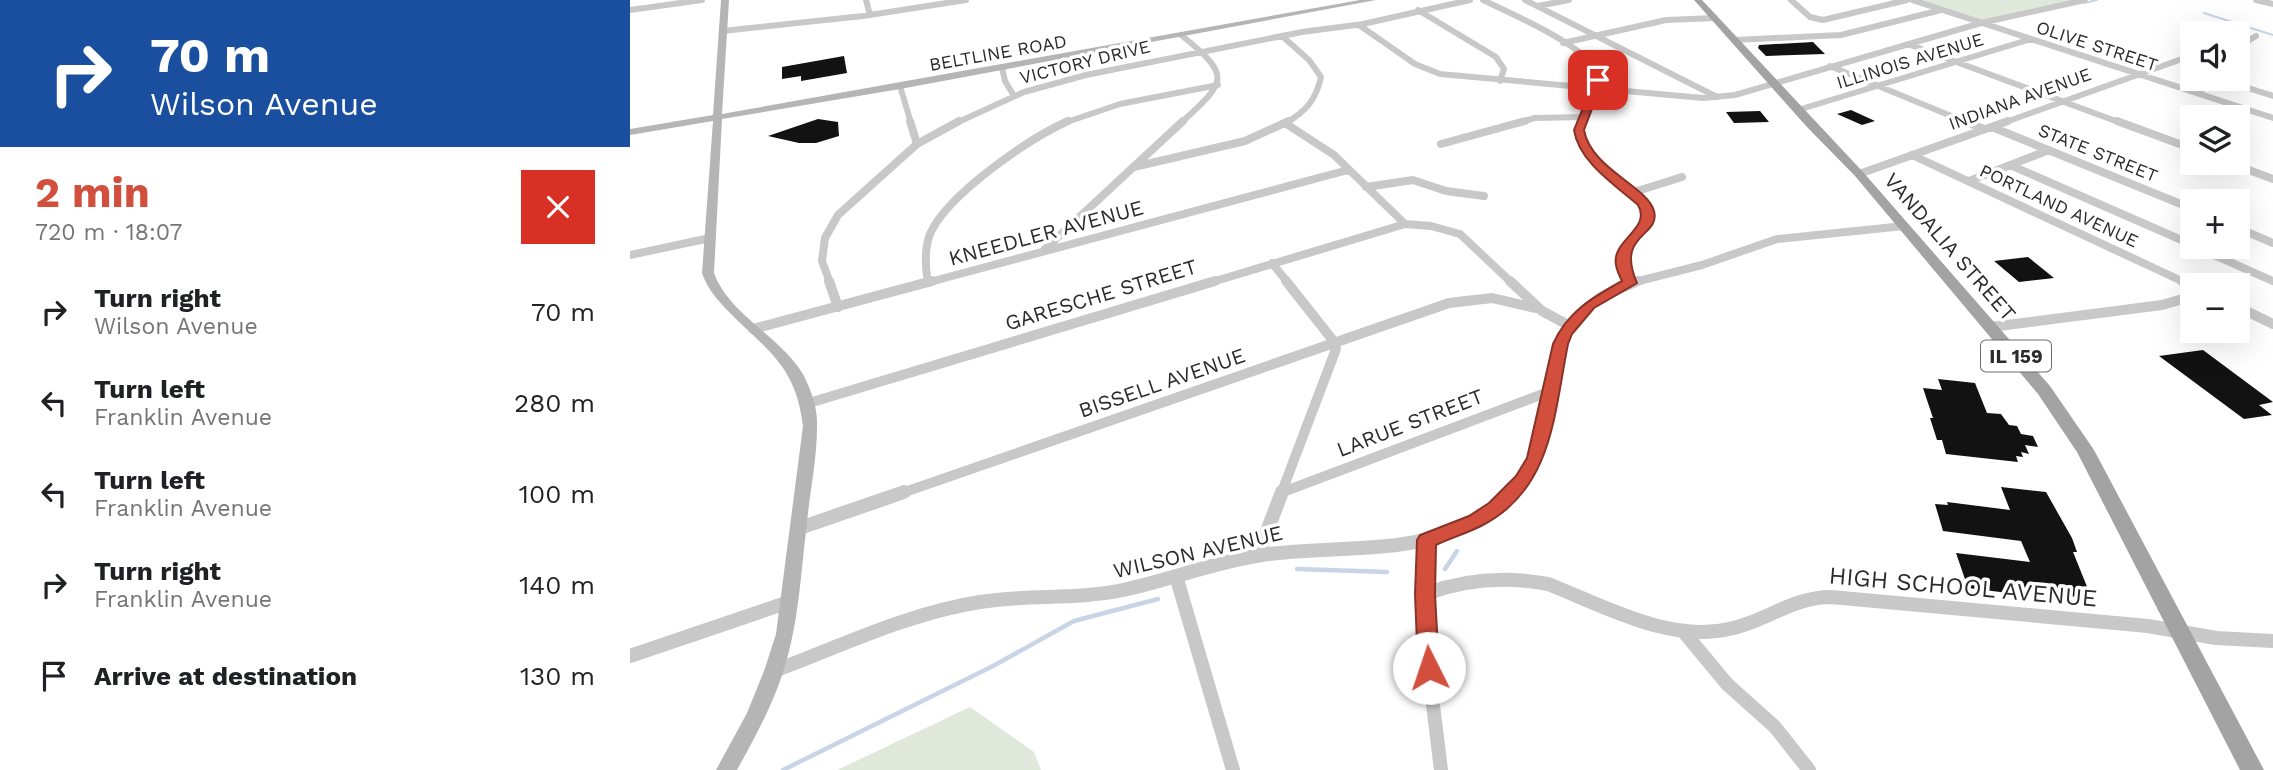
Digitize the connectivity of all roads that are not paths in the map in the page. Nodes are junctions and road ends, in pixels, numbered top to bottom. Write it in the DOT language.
graph roads {
  1 [pos="702,0"];
  2 [pos="725,0"];
  3 [pos="866,0"];
  4 [pos="966,0"];
  5 [pos="1372,0"];
  6 [pos="1470,0"];
  7 [pos="1483,0"];
  8 [pos="1525,0"];
  9 [pos="1569,0"];
  10 [pos="1698,0"];
  11 [pos="1791,0"];
  12 [pos="1910,0"];
  13 [pos="2085,0"];
  14 [pos="2256,0"];
  15 [pos="2273,4"];
  16 [pos="1538,6"];
  17 [pos="630,10"];
  18 [pos="1418,10"];
  19 [pos="1941,10"];
  20 [pos="870,15"];
  21 [pos="1715,18"];
  22 [pos="1981,23"];
  23 [pos="1359,25"];
  24 [pos="723,31"];
  25 [pos="1181,35"];
  26 [pos="1597,35"];
  27 [pos="1282,36"];
  28 [pos="2256,36"];
  29 [pos="2031,39"];
  30 [pos="1734,40"];
  31 [pos="2250,40"];
  32 [pos="1563,43"];
  33 [pos="1908,44"];
  34 [pos="1200,52"];
  35 [pos="2180,59"];
  36 [pos="1959,61"];
  37 [pos="1830,66"];
  38 [pos="1002,68"];
  39 [pos="2137,74"];
  40 [pos="1500,81"];
  41 [pos="1773,82"];
  42 [pos="1218,85"];
  43 [pos="900,86"];
  44 [pos="1878,86"];
  45 [pos="1595,90"];
  46 [pos="2193,92"];
  47 [pos="1014,96"];
  48 [pos="2273,96"];
  49 [pos="1717,97"];
  50 [pos="2064,100"];
  51 [pos="1798,110"];
  52 [pos="1584,117"];
  53 [pos="716,118"];
  54 [pos="2273,118"];
  55 [pos="1285,124"];
  56 [pos="1988,128"];
  57 [pos="630,132"];
  58 [pos="917,144"];
  59 [pos="1441,144"];
  60 [pos="2180,144"];
  61 [pos="2049,150"];
  62 [pos="1912,155"];
  63 [pos="2010,165"];
  64 [pos="1133,167"];
  65 [pos="1348,170"];
  66 [pos="2250,170"];
  67 [pos="1859,174"];
  68 [pos="1682,177"];
  69 [pos="2273,179"];
  70 [pos="1969,181"];
  71 [pos="1366,187"];
  72 [pos="1631,193"];
  73 [pos="1484,196"];
  74 [pos="2180,204"];
  75 [pos="1405,224"];
  76 [pos="1904,226"];
  77 [pos="2250,233"];
  78 [pos="709,238"];
  79 [pos="2180,240"];
  80 [pos="2273,243"];
  81 [pos="1041,252"];
  82 [pos="630,255"];
  83 [pos="2223,259"];
  84 [pos="1272,263"];
  85 [pos="2180,280"];
  86 [pos="2273,281"];
  87 [pos="928,283"];
  88 [pos="1630,283"];
  89 [pos="2180,300"];
  90 [pos="838,307"];
  91 [pos="1542,311"];
  92 [pos="2250,313"];
  93 [pos="2273,324"];
  94 [pos="1570,326"];
  95 [pos="1991,327"];
  96 [pos="753,329"];
  97 [pos="1335,343"];
  98 [pos="1551,391"];
  99 [pos="809,403"];
  100 [pos="1283,492"];
  101 [pos="797,529"];
  102 [pos="1427,540"];
  103 [pos="1258,555"];
  104 [pos="1176,576"];
  105 [pos="1425,594"];
  106 [pos="789,602"];
  107 [pos="1683,631"];
  108 [pos="2178,631"];
  109 [pos="2273,641"];
  110 [pos="630,656"];
  111 [pos="774,671"];
  112 [pos="726,770"];
  113 [pos="1233,770"];
  114 [pos="1441,770"];
  115 [pos="1809,770"];
  116 [pos="2252,770"];
  1 -- 17 [label="street"];
  2 -- 24 [label="street"];
  3 -- 20 [label="street"];
  4 -- 20 [label="street"];
  5 -- 25 [label="street, BELTLINE ROAD"];
  6 -- 18 [label="street, VICTORY DRIVE"];
  7 -- 32 [label="street"];
  8 -- 16 [label="street"];
  9 -- 16 [label="street"];
  10 -- 21 [label="main road, VANDALIA STREET / IL 159"];
  11 -- 12 [label="street"];
  12 -- 19 [label="street, OLIVE STREET"];
  13 -- 22 [label="street"];
  14 -- 15 [label="street"];
  16 -- 26 [label="street"];
  18 -- 23 [label="street, VICTORY DRIVE"];
  18 -- 40 [label="street"];
  19 -- 22 [label="street, OLIVE STREET"];
  19 -- 30 [label="street"];
  20 -- 24 [label="street"];
  21 -- 26 [label="street"];
  21 -- 30 [label="main road, VANDALIA STREET / IL 159"];
  22 -- 29 [label="street, OLIVE STREET"];
  22 -- 33 [label="street"];
  23 -- 27 [label="street, VICTORY DRIVE"];
  23 -- 40 [label="street"];
  24 -- 53 [label="street"];
  25 -- 34 [label="street"];
  25 -- 38 [label="street, BELTLINE ROAD"];
  26 -- 32 [label="street"];
  26 -- 49 [label="street"];
  27 -- 34 [label="street, VICTORY DRIVE"];
  27 -- 55 [label="street"];
  28 -- 31 [label="street"];
  29 -- 36 [label="street, ILLINOIS AVENUE"];
  29 -- 39 [label="street, OLIVE STREET"];
  30 -- 41 [label="main road, VANDALIA STREET / IL 159"];
  32 -- 45 [label="street"];
  33 -- 36 [label="street"];
  33 -- 37 [label="street"];
  34 -- 42 [label="street"];
  34 -- 47 [label="street, VICTORY DRIVE"];
  35 -- 39 [label="street, INDIANA AVENUE"];
  36 -- 44 [label="street, ILLINOIS AVENUE"];
  36 -- 50 [label="street"];
  37 -- 41 [label="street"];
  37 -- 44 [label="street, STATE STREET"];
  38 -- 43 [label="street, BELTLINE ROAD"];
  38 -- 47 [label="street"];
  39 -- 46 [label="street, OLIVE STREET"];
  39 -- 50 [label="street, INDIANA AVENUE"];
  40 -- 45 [label="street"];
  41 -- 49 [label="street"];
  41 -- 51 [label="main road, VANDALIA STREET / IL 159"];
  42 -- 64 [label="street"];
  42 -- 87 [label="street"];
  43 -- 53 [label="street, BELTLINE ROAD"];
  43 -- 58 [label="street"];
  44 -- 51 [label="street, ILLINOIS AVENUE"];
  44 -- 56 [label="street, STATE STREET"];
  45 -- 49 [label="street"];
  45 -- 52 [label="street"];
  46 -- 48 [label="street"];
  46 -- 54 [label="street, OLIVE STREET"];
  47 -- 58 [label="street, VICTORY DRIVE"];
  50 -- 56 [label="street, INDIANA AVENUE"];
  50 -- 60 [label="street"];
  51 -- 67 [label="main road, VANDALIA STREET / IL 159"];
  52 -- 59 [label="street"];
  52 -- 72 [label="street"];
  53 -- 57 [label="street, BELTLINE ROAD"];
  53 -- 78 [label="street"];
  55 -- 64 [label="street"];
  55 -- 65 [label="street"];
  56 -- 61 [label="street, STATE STREET"];
  56 -- 62 [label="street, INDIANA AVENUE"];
  58 -- 90 [label="street, VICTORY DRIVE"];
  61 -- 63 [label="street"];
  61 -- 74 [label="street, STATE STREET"];
  62 -- 67 [label="street, INDIANA AVENUE"];
  62 -- 70 [label="street, PORTLAND AVENUE"];
  63 -- 70 [label="street"];
  63 -- 79 [label="street"];
  64 -- 81 [label="street"];
  65 -- 71 [label="street"];
  65 -- 81 [label="street, KNEEDLER AVENUE"];
  66 -- 69 [label="street"];
  67 -- 76 [label="main road, VANDALIA STREET / IL 159"];
  68 -- 72 [label="street"];
  70 -- 85 [label="street, PORTLAND AVENUE"];
  71 -- 73 [label="street"];
  71 -- 75 [label="street"];
  72 -- 88 [label="street"];
  75 -- 84 [label="street, GARESCHE STREET"];
  75 -- 91 [label="street"];
  76 -- 88 [label="street, WILSON AVENUE"];
  76 -- 95 [label="main road, VANDALIA STREET / IL 159"];
  77 -- 80 [label="street"];
  78 -- 82 [label="street"];
  78 -- 96 [label="street"];
  81 -- 87 [label="street, KNEEDLER AVENUE"];
  83 -- 86 [label="street"];
  84 -- 97 [label="street"];
  84 -- 99 [label="street, GARESCHE STREET"];
  87 -- 90 [label="street, KNEEDLER AVENUE"];
  88 -- 94 [label="street, WILSON AVENUE"];
  89 -- 95 [label="street"];
  90 -- 96 [label="street, KNEEDLER AVENUE"];
  91 -- 94 [label="street"];
  91 -- 97 [label="street, BISSELL AVENUE"];
  92 -- 93 [label="street"];
  94 -- 98 [label="street, WILSON AVENUE"];
  95 -- 108 [label="main road, VANDALIA STREET / IL 159"];
  96 -- 99 [label="street"];
  97 -- 100 [label="street"];
  97 -- 101 [label="street, BISSELL AVENUE"];
  98 -- 100 [label="street, LARUE STREET"];
  98 -- 102 [label="street, WILSON AVENUE"];
  99 -- 101 [label="street"];
  100 -- 103 [label="street"];
  101 -- 106 [label="street"];
  102 -- 103 [label="street, WILSON AVENUE"];
  102 -- 105 [label="street"];
  103 -- 104 [label="street, WILSON AVENUE"];
  104 -- 111 [label="street, WILSON AVENUE"];
  104 -- 113 [label="street"];
  105 -- 107 [label="street, HIGH SCHOOL AVENUE"];
  105 -- 114 [label="street"];
  106 -- 110 [label="street"];
  106 -- 111 [label="street"];
  107 -- 108 [label="street, HIGH SCHOOL AVENUE"];
  107 -- 115 [label="street"];
  108 -- 109 [label="street, HIGH SCHOOL AVENUE"];
  108 -- 116 [label="main road, VANDALIA STREET / IL 159"];
  111 -- 112 [label="street"];
}
